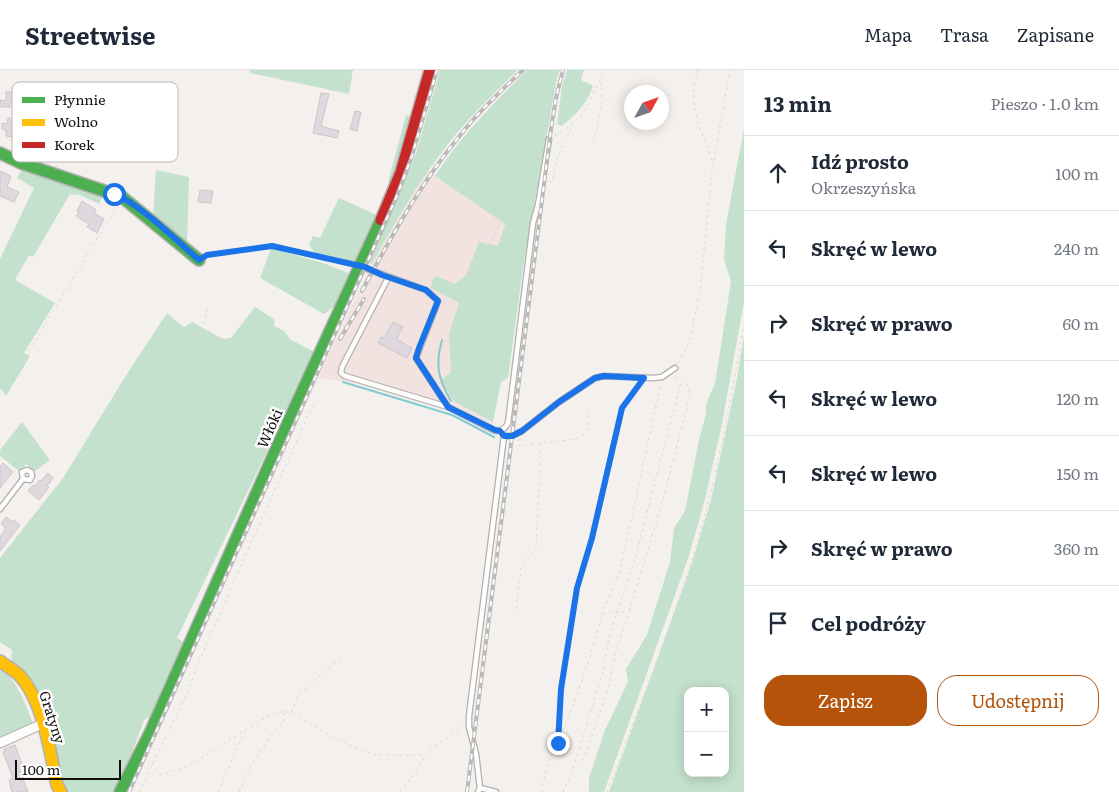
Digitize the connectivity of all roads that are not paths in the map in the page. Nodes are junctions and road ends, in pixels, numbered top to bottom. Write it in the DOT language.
graph roads {
  1 [pos="430,70"];
  2 [pos="549,139"];
  3 [pos="0,154"];
  4 [pos="12,159"];
  5 [pos="19,162"];
  6 [pos="199,260"];
  7 [pos="359,267"];
  8 [pos="388,278"];
  9 [pos="673,370"];
  10 [pos="448,407"];
  11 [pos="500,431"];
  12 [pos="504,436"];
  13 [pos="23,479"];
  14 [pos="0,509"];
  15 [pos="0,661"];
  16 [pos="42,724"];
  17 [pos="0,743"];
  18 [pos="479,790"];
  19 [pos="61,792"];
  20 [pos="120,792"];
  21 [pos="496,792"];
  1 -- 7 [label="street, Włóki"];
  2 -- 11 [label="lane"];
  3 -- 4 [label="street"];
  5 -- 6 [label="street"];
  7 -- 8 [label="lane"];
  7 -- 20 [label="street, Włóki"];
  8 -- 10 [label="lane"];
  8 -- 10 [label="lane"];
  9 -- 12 [label="lane"];
  10 -- 11 [label="lane"];
  11 -- 12 [label="lane"];
  12 -- 18 [label="lane"];
  13 -- 14 [label="lane"];
  15 -- 16 [label="street, Gratyny"];
  16 -- 17 [label="street"];
  16 -- 19 [label="street, Gratyny"];
  18 -- 21 [label="lane"];
}
